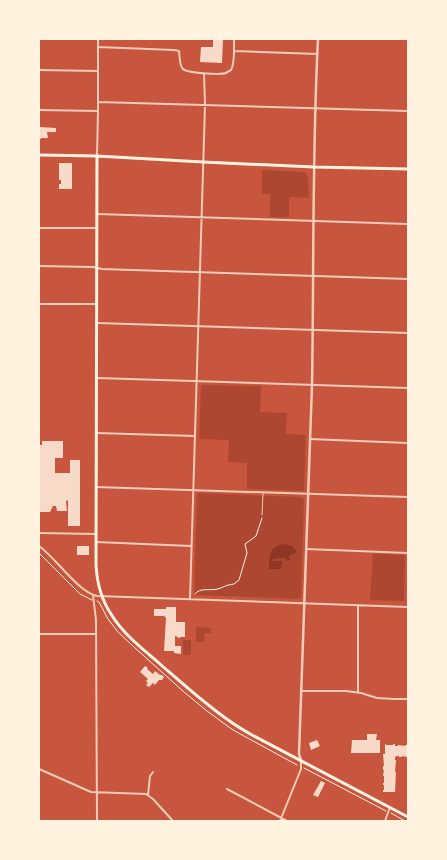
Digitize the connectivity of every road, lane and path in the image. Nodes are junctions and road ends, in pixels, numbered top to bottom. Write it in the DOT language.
graph roads {
  1 [pos="98,39"];
  2 [pos="234,39"];
  3 [pos="318,39"];
  4 [pos="98,47"];
  5 [pos="234,51"];
  6 [pos="317,54"];
  7 [pos="39,70"];
  8 [pos="98,71"];
  9 [pos="204,73"];
  10 [pos="98,102"];
  11 [pos="205,105"];
  12 [pos="315,109"];
  13 [pos="39,110"];
  14 [pos="98,111"];
  15 [pos="408,111"];
  16 [pos="39,155"];
  17 [pos="97,156"];
  18 [pos="204,162"];
  19 [pos="314,167"];
  20 [pos="408,170"];
  21 [pos="97,214"];
  22 [pos="202,217"];
  23 [pos="313,221"];
  24 [pos="408,224"];
  25 [pos="39,228"];
  26 [pos="97,228"];
  27 [pos="39,266"];
  28 [pos="97,268"];
  29 [pos="200,272"];
  30 [pos="313,276"];
  31 [pos="408,279"];
  32 [pos="39,304"];
  33 [pos="97,304"];
  34 [pos="97,323"];
  35 [pos="198,327"];
  36 [pos="313,331"];
  37 [pos="408,333"];
  38 [pos="97,378"];
  39 [pos="197,381"];
  40 [pos="312,385"];
  41 [pos="408,388"];
  42 [pos="97,433"];
  43 [pos="195,436"];
  44 [pos="309,439"];
  45 [pos="408,443"];
  46 [pos="96,487"];
  47 [pos="194,491"];
  48 [pos="263,493"];
  49 [pos="308,494"];
  50 [pos="408,498"];
  51 [pos="262,515"];
  52 [pos="39,533"];
  53 [pos="96,534"];
  54 [pos="96,542"];
  55 [pos="39,545"];
  56 [pos="192,546"];
  57 [pos="306,549"];
  58 [pos="39,553"];
  59 [pos="408,553"];
  60 [pos="408,570"];
  61 [pos="195,594"];
  62 [pos="93,595"];
  63 [pos="102,596"];
  64 [pos="190,599"];
  65 [pos="93,601"];
  66 [pos="304,603"];
  67 [pos="358,605"];
  68 [pos="408,607"];
  69 [pos="408,611"];
  70 [pos="39,634"];
  71 [pos="96,634"];
  72 [pos="302,691"];
  73 [pos="358,692"];
  74 [pos="408,699"];
  75 [pos="300,760"];
  76 [pos="304,768"];
  77 [pos="39,769"];
  78 [pos="153,772"];
  79 [pos="226,789"];
  80 [pos="96,793"];
  81 [pos="148,795"];
  82 [pos="390,807"];
  83 [pos="388,812"];
  84 [pos="408,817"];
  85 [pos="281,818"];
  86 [pos="97,821"];
  87 [pos="173,821"];
  88 [pos="280,821"];
  89 [pos="287,821"];
  90 [pos="385,821"];
  91 [pos="405,821"];
  1 -- 4 [label="street"];
  2 -- 5 [label="street"];
  3 -- 6 [label="street"];
  4 -- 8 [label="street"];
  4 -- 9 [label="street"];
  5 -- 6 [label="street"];
  5 -- 9 [label="street"];
  6 -- 12 [label="street"];
  7 -- 8 [label="street"];
  8 -- 10 [label="street"];
  9 -- 11 [label="street"];
  10 -- 11 [label="street"];
  10 -- 14 [label="street"];
  11 -- 12 [label="street"];
  11 -- 18 [label="street"];
  12 -- 15 [label="street"];
  12 -- 19 [label="street"];
  13 -- 14 [label="street"];
  14 -- 17 [label="street"];
  16 -- 17 [label="main road"];
  17 -- 18 [label="main road"];
  17 -- 21 [label="main road"];
  18 -- 19 [label="main road"];
  18 -- 22 [label="street"];
  19 -- 20 [label="main road"];
  19 -- 23 [label="street"];
  21 -- 22 [label="street"];
  21 -- 26 [label="main road"];
  22 -- 23 [label="street"];
  22 -- 29 [label="street"];
  23 -- 24 [label="street"];
  23 -- 30 [label="street"];
  25 -- 26 [label="street"];
  26 -- 28 [label="main road"];
  27 -- 28 [label="street"];
  28 -- 29 [label="street"];
  28 -- 33 [label="main road"];
  29 -- 30 [label="street"];
  29 -- 35 [label="street"];
  30 -- 31 [label="street"];
  30 -- 36 [label="street"];
  32 -- 33 [label="street"];
  33 -- 34 [label="main road"];
  34 -- 35 [label="street"];
  34 -- 38 [label="main road"];
  35 -- 36 [label="street"];
  35 -- 39 [label="street"];
  36 -- 37 [label="street"];
  36 -- 40 [label="street"];
  38 -- 39 [label="street"];
  38 -- 42 [label="main road"];
  39 -- 40 [label="street"];
  39 -- 43 [label="street"];
  40 -- 41 [label="street"];
  40 -- 44 [label="street"];
  42 -- 43 [label="street"];
  42 -- 46 [label="main road"];
  43 -- 47 [label="street"];
  44 -- 45 [label="street"];
  44 -- 49 [label="street"];
  46 -- 47 [label="street"];
  46 -- 53 [label="main road"];
  47 -- 48 [label="street"];
  47 -- 56 [label="street"];
  48 -- 49 [label="street"];
  48 -- 51 [label="lane"];
  49 -- 50 [label="street"];
  49 -- 57 [label="street"];
  51 -- 61 [label="path"];
  52 -- 53 [label="street"];
  53 -- 54 [label="main road"];
  54 -- 56 [label="street"];
  54 -- 63 [label="main road"];
  55 -- 62 [label="street"];
  56 -- 64 [label="street"];
  57 -- 59 [label="street"];
  57 -- 66 [label="street"];
  58 -- 65 [label="path"];
  60 -- 68 [label="street"];
  62 -- 63 [label="street"];
  62 -- 65 [label="street"];
  63 -- 64 [label="street"];
  63 -- 75 [label="main road"];
  64 -- 66 [label="street"];
  65 -- 71 [label="street"];
  66 -- 67 [label="street"];
  66 -- 72 [label="street"];
  67 -- 68 [label="street"];
  67 -- 73 [label="street"];
  68 -- 69 [label="street"];
  70 -- 71 [label="street"];
  71 -- 80 [label="street"];
  72 -- 73 [label="street"];
  72 -- 75 [label="street"];
  73 -- 74 [label="street"];
  75 -- 82 [label="main road"];
  75 -- 85 [label="street"];
  76 -- 83 [label="path"];
  77 -- 80 [label="street"];
  78 -- 81 [label="street"];
  79 -- 85 [label="street"];
  80 -- 81 [label="street"];
  80 -- 86 [label="street"];
  81 -- 87 [label="street"];
  82 -- 83 [label="street"];
  82 -- 84 [label="main road"];
  83 -- 90 [label="street"];
  83 -- 91 [label="path"];
  85 -- 88 [label="street"];
  85 -- 89 [label="street"];
}
